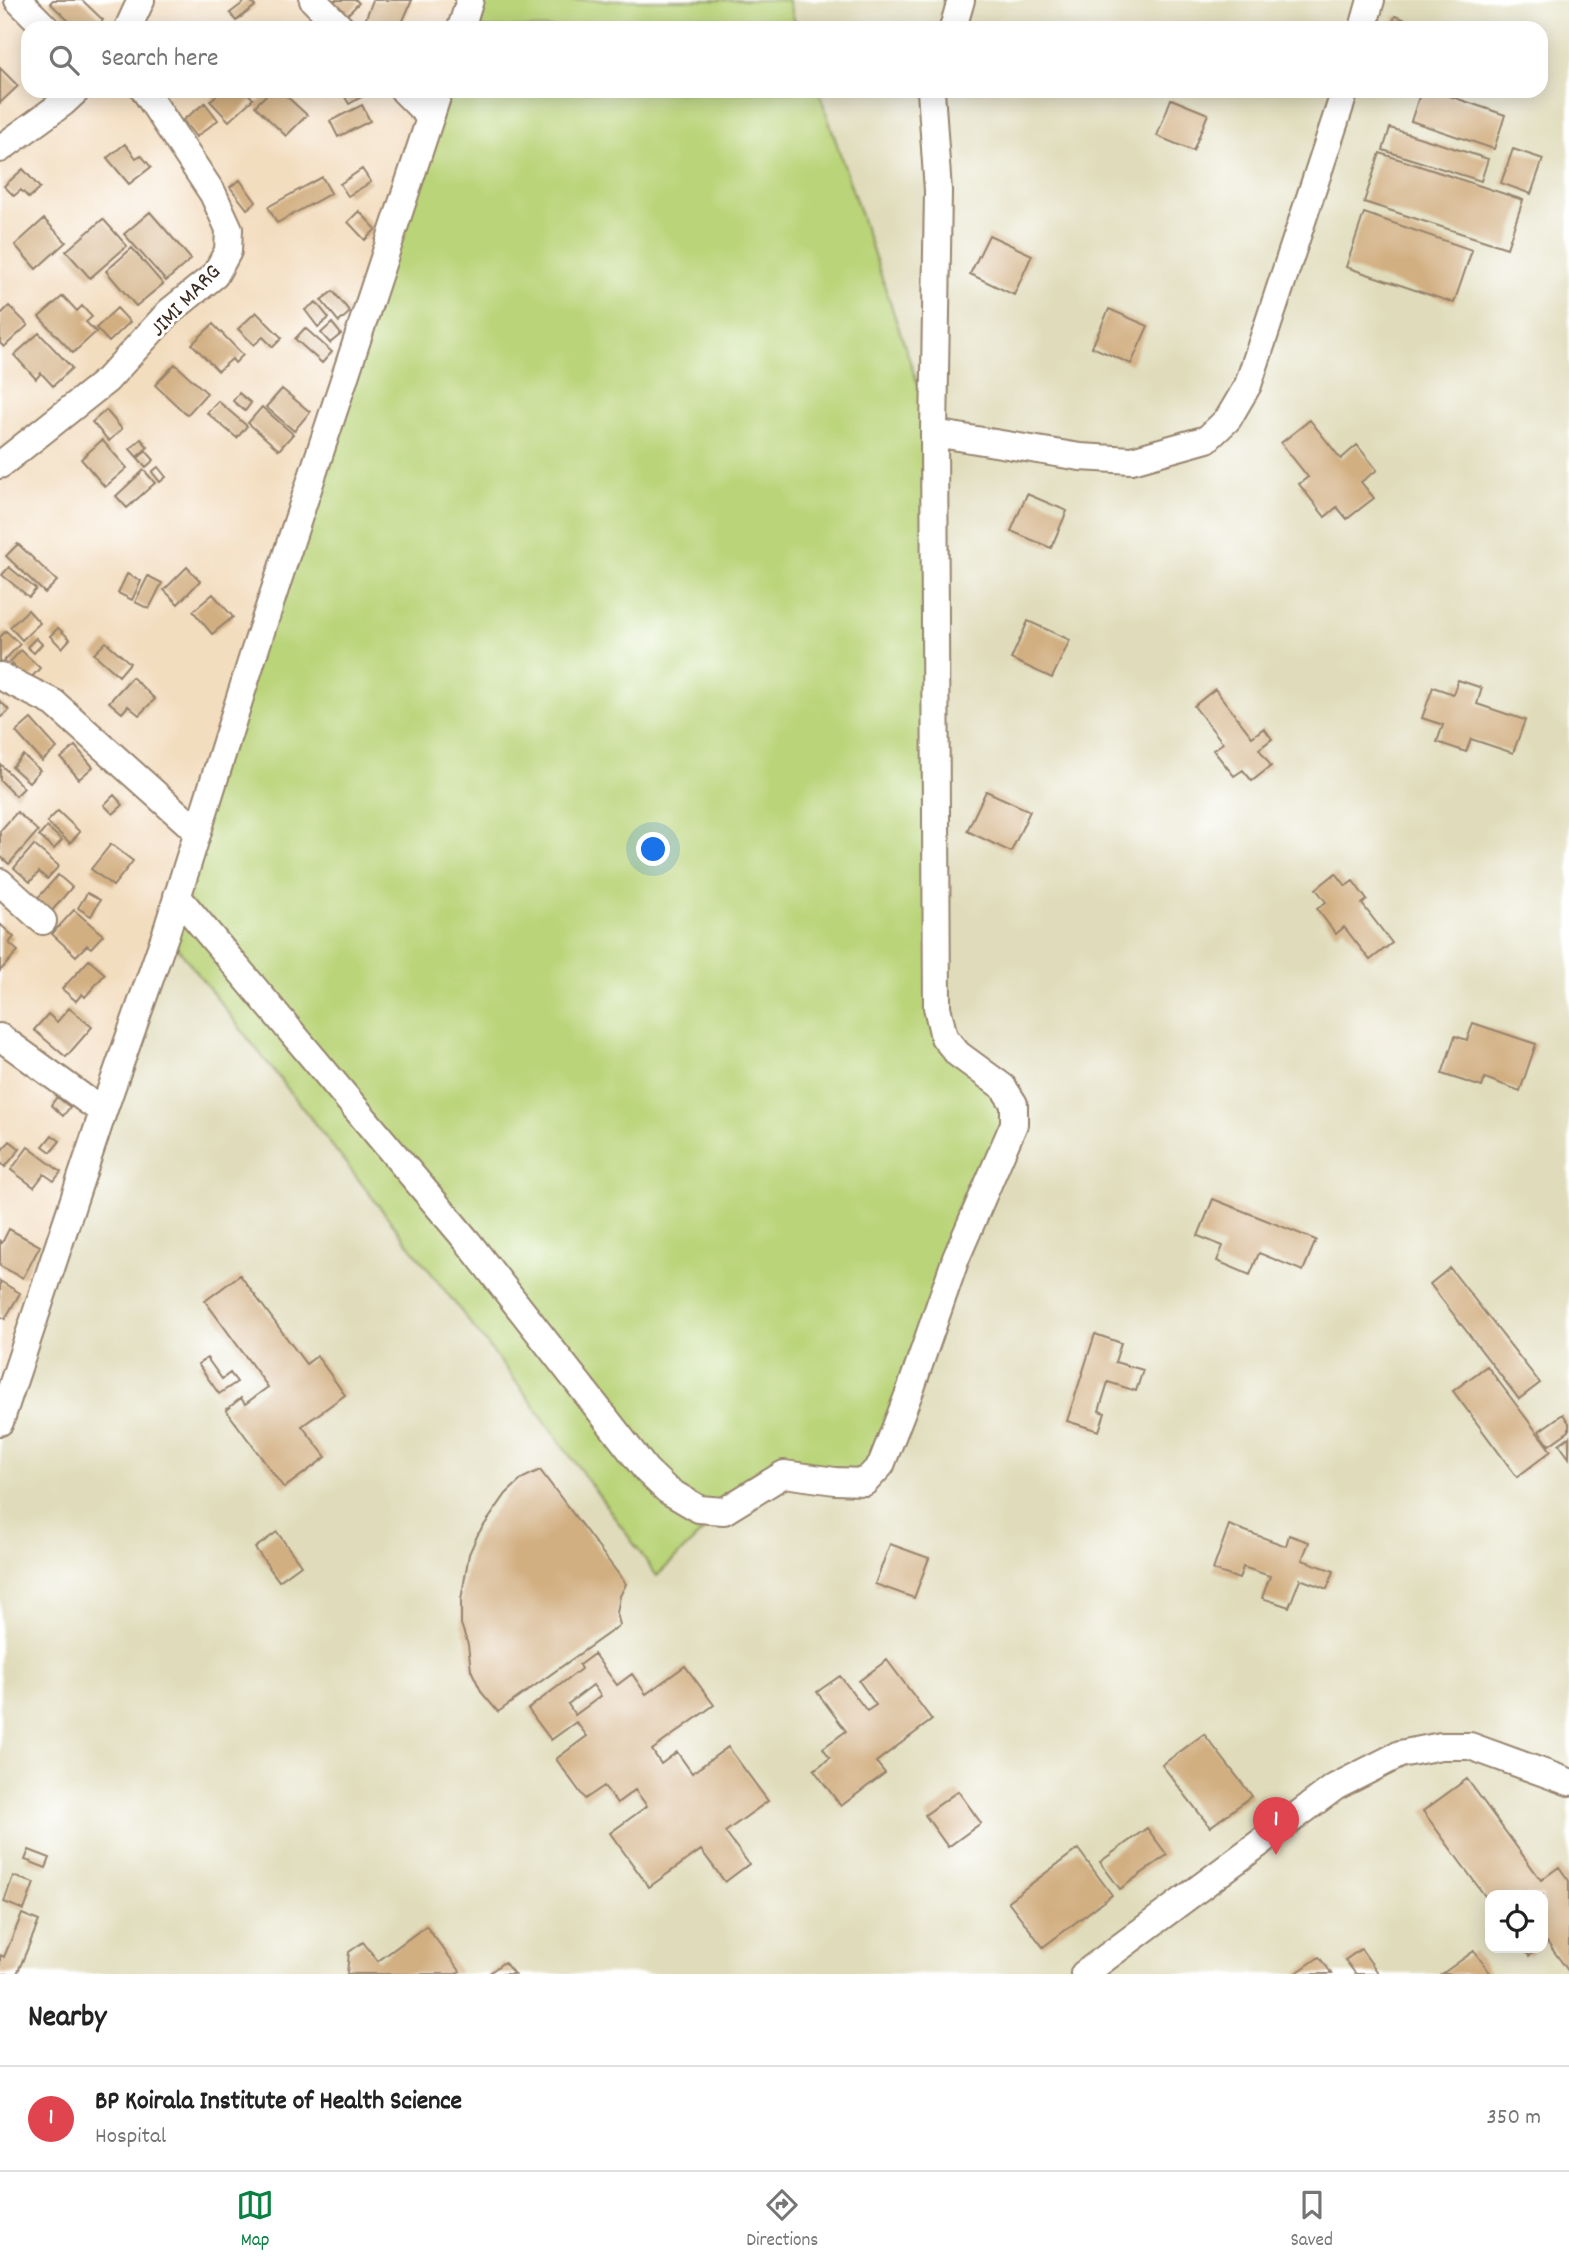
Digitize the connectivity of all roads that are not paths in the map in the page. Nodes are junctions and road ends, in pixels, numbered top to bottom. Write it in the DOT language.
graph roads {
  1 [pos="18,0"];
  2 [pos="141,0"];
  3 [pos="313,0"];
  4 [pos="470,0"];
  5 [pos="961,0"];
  6 [pos="1371,0"];
  7 [pos="39,21"];
  8 [pos="131,21"];
  9 [pos="334,21"];
  10 [pos="463,21"];
  11 [pos="955,21"];
  12 [pos="1365,21"];
  13 [pos="69,98"];
  14 [pos="150,98"];
  15 [pos="411,98"];
  16 [pos="437,98"];
  17 [pos="931,98"];
  18 [pos="1343,98"];
  19 [pos="430,117"];
  20 [pos="0,149"];
  21 [pos="934,433"];
  22 [pos="0,465"];
  23 [pos="0,676"];
  24 [pos="198,832"];
  25 [pos="0,882"];
  26 [pos="177,896"];
  27 [pos="43,920"];
  28 [pos="0,1037"];
  29 [pos="103,1112"];
  30 [pos="0,1422"];
  31 [pos="1569,1782"];
  32 [pos="1084,1974"];
  1 -- 7 [label="street"];
  2 -- 8 [label="street"];
  3 -- 9 [label="street"];
  4 -- 10 [label="street"];
  5 -- 11 [label="street"];
  6 -- 12 [label="street"];
  13 -- 20 [label="street"];
  14 -- 22 [label="street, JIMI MARG"];
  15 -- 19 [label="street"];
  16 -- 19 [label="street"];
  17 -- 21 [label="street"];
  18 -- 21 [label="street"];
  19 -- 24 [label="street"];
  21 -- 26 [label="street"];
  23 -- 24 [label="street"];
  24 -- 26 [label="street"];
  25 -- 27 [label="street"];
  26 -- 29 [label="street"];
  28 -- 29 [label="street"];
  29 -- 30 [label="street"];
  31 -- 32 [label="street"];
}
